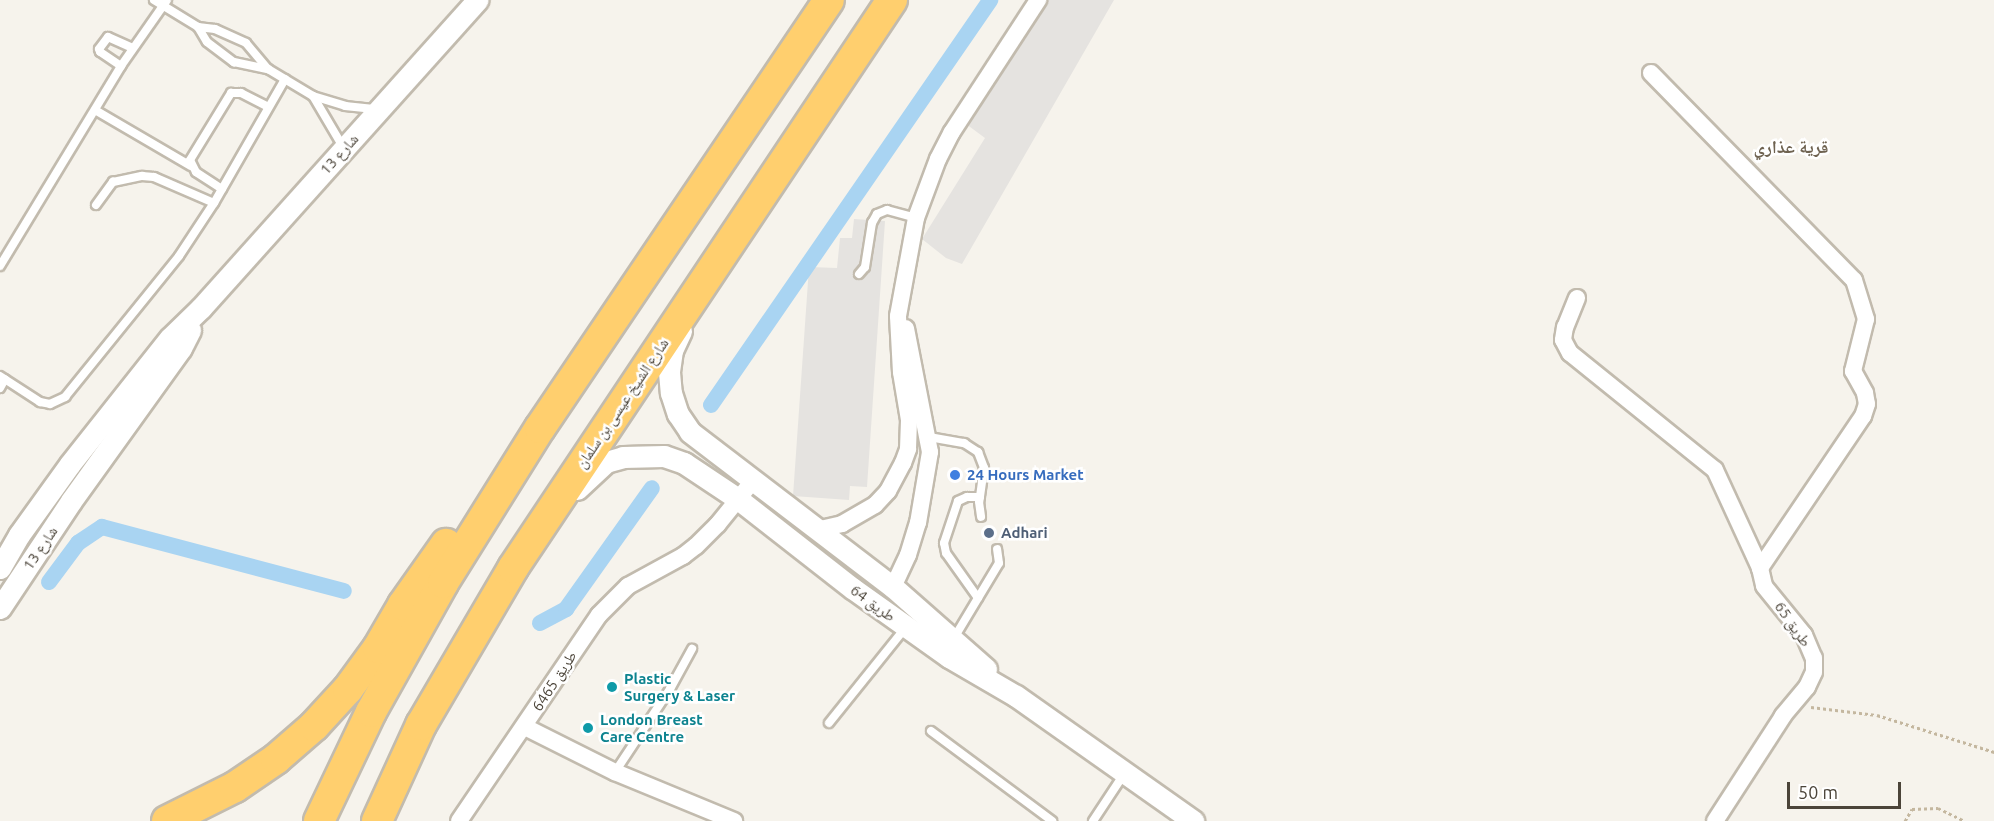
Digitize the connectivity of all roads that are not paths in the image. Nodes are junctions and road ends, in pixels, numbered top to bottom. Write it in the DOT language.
graph roads {
  1 [pos="154,0"];
  2 [pos="477,0"];
  3 [pos="829,0"];
  4 [pos="892,0"];
  5 [pos="1038,0"];
  6 [pos="165,3"];
  7 [pos="198,27"];
  8 [pos="133,48"];
  9 [pos="122,66"];
  10 [pos="268,69"];
  11 [pos="1651,73"];
  12 [pos="285,79"];
  13 [pos="313,96"];
  14 [pos="268,107"];
  15 [pos="95,110"];
  16 [pos="378,110"];
  17 [pos="344,148"];
  18 [pos="191,166"];
  19 [pos="222,189"];
  20 [pos="214,203"];
  21 [pos="96,205"];
  22 [pos="916,218"];
  23 [pos="0,266"];
  24 [pos="859,274"];
  25 [pos="702,283"];
  26 [pos="1577,298"];
  27 [pos="901,301"];
  28 [pos="201,308"];
  29 [pos="3,377"];
  30 [pos="0,388"];
  31 [pos="540,428"];
  32 [pos="909,435"];
  33 [pos="929,437"];
  34 [pos="752,482"];
  35 [pos="980,497"];
  36 [pos="738,499"];
  37 [pos="981,517"];
  38 [pos="816,530"];
  39 [pos="19,535"];
  40 [pos="0,548"];
  41 [pos="997,549"];
  42 [pos="0,568"];
  43 [pos="513,568"];
  44 [pos="1760,568"];
  45 [pos="893,587"];
  46 [pos="978,598"];
  47 [pos="0,608"];
  48 [pos="880,608"];
  49 [pos="906,627"];
  50 [pos="953,639"];
  51 [pos="692,648"];
  52 [pos="1016,696"];
  53 [pos="829,723"];
  54 [pos="525,727"];
  55 [pos="931,730"];
  56 [pos="615,772"];
  57 [pos="1125,772"];
  58 [pos="178,818"];
  59 [pos="319,821"];
  60 [pos="377,821"];
  61 [pos="459,821"];
  62 [pos="734,821"];
  63 [pos="1052,821"];
  64 [pos="1093,821"];
  65 [pos="1193,821"];
  66 [pos="1714,821"];
  1 -- 6 [label="lane"];
  2 -- 16 [label="street, شارع 13"];
  3 -- 31 [label="highway"];
  4 -- 25 [label="highway, شارع الشيخ عيسى بن سلمان"];
  5 -- 22 [label="street"];
  6 -- 7 [label="lane"];
  6 -- 8 [label="lane"];
  7 -- 10 [label="lane"];
  7 -- 10 [label="lane"];
  8 -- 9 [label="lane"];
  8 -- 9 [label="lane"];
  9 -- 15 [label="lane"];
  10 -- 12 [label="lane"];
  11 -- 44 [label="street"];
  12 -- 13 [label="lane"];
  12 -- 14 [label="lane"];
  13 -- 16 [label="lane"];
  13 -- 17 [label="lane"];
  14 -- 18 [label="lane"];
  14 -- 19 [label="lane"];
  15 -- 18 [label="lane"];
  15 -- 23 [label="lane"];
  16 -- 17 [label="street, شارع 13"];
  17 -- 28 [label="street, شارع 13"];
  18 -- 19 [label="lane"];
  19 -- 20 [label="lane"];
  20 -- 21 [label="lane"];
  20 -- 29 [label="lane"];
  22 -- 24 [label="lane"];
  22 -- 27 [label="street"];
  25 -- 34 [label="street, طريق 64"];
  25 -- 43 [label="highway, شارع الشيخ عيسى بن سلمان"];
  26 -- 44 [label="street, طريق 65"];
  27 -- 32 [label="street"];
  27 -- 33 [label="street"];
  28 -- 39 [label="street, شارع 13"];
  28 -- 47 [label="street, شارع 13"];
  29 -- 30 [label="lane"];
  31 -- 58 [label="highway"];
  31 -- 59 [label="highway"];
  32 -- 33 [label="street"];
  32 -- 38 [label="street"];
  33 -- 35 [label="lane"];
  33 -- 45 [label="street"];
  34 -- 36 [label="street, طريق 6465"];
  34 -- 38 [label="street, طريق 64"];
  35 -- 37 [label="lane"];
  35 -- 46 [label="lane"];
  36 -- 43 [label="street, طريق 64"];
  36 -- 48 [label="street, طريق 64"];
  36 -- 54 [label="street, طريق 6465"];
  38 -- 45 [label="street, طريق 64"];
  39 -- 40 [label="street"];
  39 -- 42 [label="street, شارع 13"];
  41 -- 46 [label="lane"];
  43 -- 60 [label="highway, شارع الشيخ عيسى بن سلمان"];
  44 -- 66 [label="street, طريق 65"];
  45 -- 48 [label="street"];
  45 -- 50 [label="street, طريق 64"];
  46 -- 50 [label="lane"];
  48 -- 49 [label="street, طريق 64"];
  49 -- 52 [label="street, طريق 64"];
  49 -- 53 [label="lane"];
  50 -- 52 [label="street, طريق 64"];
  51 -- 56 [label="lane"];
  52 -- 57 [label="street, طريق 64"];
  54 -- 56 [label="street, طريق 6465"];
  54 -- 61 [label="street"];
  55 -- 63 [label="lane"];
  56 -- 62 [label="street, طريق 6465"];
  57 -- 64 [label="lane"];
  57 -- 65 [label="street, طريق 64"];
}
